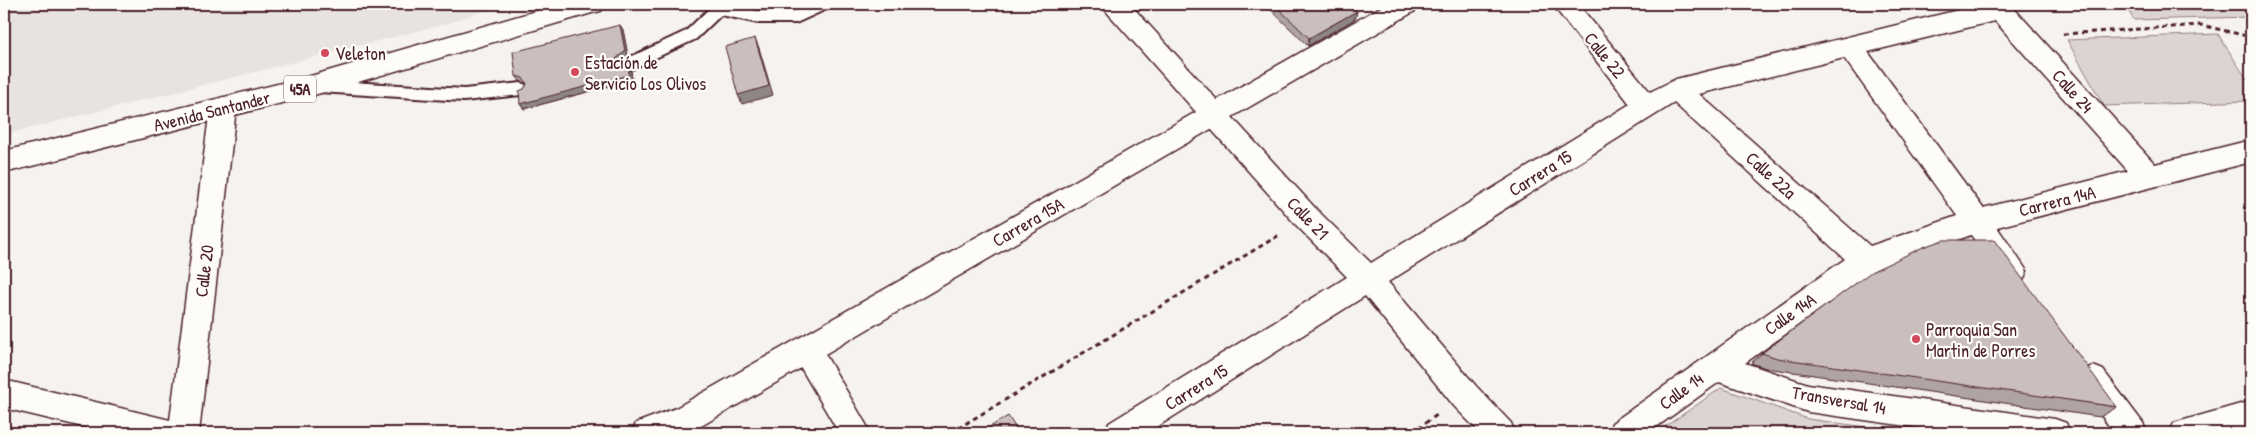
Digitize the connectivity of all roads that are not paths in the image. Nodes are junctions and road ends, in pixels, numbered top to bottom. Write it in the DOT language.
graph roads {
  1 [pos="592,4"];
  2 [pos="824,4"];
  3 [pos="1115,4"];
  4 [pos="1564,4"];
  5 [pos="721,6"];
  6 [pos="1389,7"];
  7 [pos="1998,7"];
  8 [pos="1850,47"];
  9 [pos="629,64"];
  10 [pos="314,86"];
  11 [pos="521,89"];
  12 [pos="1676,89"];
  13 [pos="1646,107"];
  14 [pos="223,108"];
  15 [pos="1214,115"];
  16 [pos="2251,151"];
  17 [pos="4,162"];
  18 [pos="2150,177"];
  19 [pos="1976,221"];
  20 [pos="1866,260"];
  21 [pos="1369,280"];
  22 [pos="2028,292"];
  23 [pos="807,350"];
  24 [pos="2080,363"];
  25 [pos="1714,367"];
  26 [pos="4,394"];
  27 [pos="2251,415"];
  28 [pos="166,433"];
  29 [pos="184,433"];
  30 [pos="647,433"];
  31 [pos="856,433"];
  32 [pos="1120,433"];
  33 [pos="1500,433"];
  34 [pos="1624,433"];
  35 [pos="2055,433"];
  36 [pos="2132,433"];
  37 [pos="2186,433"];
  1 -- 10 [label="main road, Avenida Santander / 45A"];
  2 -- 5 [label="lane"];
  3 -- 15 [label="main road, Calle 21"];
  4 -- 13 [label="main road, Calle 22"];
  5 -- 9 [label="lane"];
  6 -- 15 [label="main road, Carrera 15A"];
  7 -- 8 [label="main road, Carrera 15"];
  7 -- 18 [label="main road, Calle 24"];
  8 -- 12 [label="main road, Carrera 15"];
  8 -- 19 [label="main road"];
  10 -- 11 [label="lane"];
  10 -- 14 [label="main road, Avenida Santander / 45A"];
  12 -- 13 [label="main road, Carrera 15"];
  12 -- 20 [label="main road, Calle 22a"];
  13 -- 21 [label="main road, Carrera 15"];
  14 -- 17 [label="main road, Avenida Santander / 45A"];
  14 -- 29 [label="main road, Calle 20"];
  15 -- 21 [label="main road, Calle 21"];
  15 -- 23 [label="main road, Carrera 15A"];
  16 -- 18 [label="main road, Carrera 14A"];
  18 -- 19 [label="main road, Carrera 14A"];
  19 -- 20 [label="main road, Carrera 14A"];
  19 -- 22 [label="main road"];
  20 -- 25 [label="main road, Calle 14A"];
  21 -- 32 [label="main road, Carrera 15"];
  21 -- 33 [label="main road, Calle 21"];
  23 -- 30 [label="main road, Carrera 15A"];
  23 -- 31 [label="main road"];
  24 -- 36 [label="main road"];
  25 -- 34 [label="main road, Calle 14"];
  25 -- 35 [label="main road, Transversal 14"];
  26 -- 28 [label="main road"];
  27 -- 37 [label="main road"];
}
